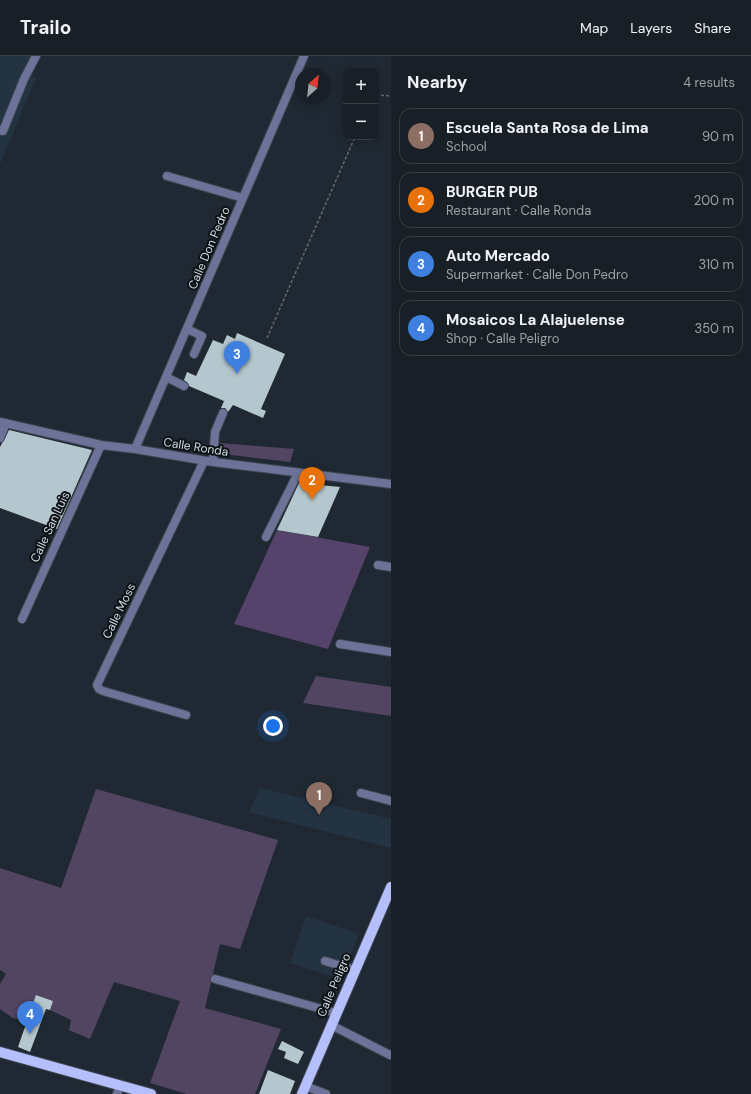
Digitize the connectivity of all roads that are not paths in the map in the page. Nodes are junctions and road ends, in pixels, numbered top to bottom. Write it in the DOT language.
graph roads {
  1 [pos="36,56"];
  2 [pos="304,56"];
  3 [pos="1,132"];
  4 [pos="167,176"];
  5 [pos="243,198"];
  6 [pos="187,329"];
  7 [pos="194,354"];
  8 [pos="166,377"];
  9 [pos="184,386"];
  10 [pos="222,413"];
  11 [pos="3,422"];
  12 [pos="0,438"];
  13 [pos="101,445"];
  14 [pos="135,449"];
  15 [pos="209,462"];
  16 [pos="298,473"];
  17 [pos="391,484"];
  18 [pos="266,537"];
  19 [pos="378,565"];
  20 [pos="391,567"];
  21 [pos="22,619"];
  22 [pos="340,644"];
  23 [pos="391,652"];
  24 [pos="186,715"];
  25 [pos="361,793"];
  26 [pos="391,801"];
  27 [pos="391,887"];
  28 [pos="325,960"];
  29 [pos="355,970"];
  30 [pos="215,979"];
  31 [pos="336,1013"];
  32 [pos="331,1025"];
  33 [pos="0,1052"];
  34 [pos="390,1055"];
  35 [pos="119,1090"];
  36 [pos="303,1090"];
  37 [pos="151,1094"];
  38 [pos="326,1094"];
  1 -- 3 [label="street"];
  2 -- 5 [label="street, Calle Don Pedro"];
  4 -- 5 [label="street"];
  5 -- 6 [label="street, Calle Don Pedro"];
  6 -- 7 [label="street"];
  6 -- 8 [label="street, Calle Don Pedro"];
  8 -- 9 [label="street"];
  8 -- 14 [label="street, Calle Don Pedro"];
  10 -- 15 [label="street"];
  11 -- 12 [label="street"];
  11 -- 13 [label="street, Calle Ronda"];
  13 -- 14 [label="street, Calle Ronda"];
  13 -- 21 [label="street, Calle San Luis"];
  14 -- 15 [label="street, Calle Ronda"];
  15 -- 16 [label="street, Calle Ronda"];
  15 -- 24 [label="street, Calle Moss"];
  16 -- 17 [label="street, Calle Ronda"];
  16 -- 18 [label="street"];
  19 -- 20 [label="street"];
  22 -- 23 [label="street"];
  25 -- 26 [label="street"];
  27 -- 29 [label="main road, Calle Peligro"];
  28 -- 29 [label="street"];
  29 -- 31 [label="main road, Calle Peligro"];
  30 -- 31 [label="street"];
  31 -- 32 [label="main road, Calle Peligro"];
  32 -- 34 [label="street"];
  32 -- 36 [label="main road, Calle Peligro"];
  33 -- 35 [label="main road"];
  35 -- 37 [label="main road"];
  36 -- 38 [label="street"];
}
